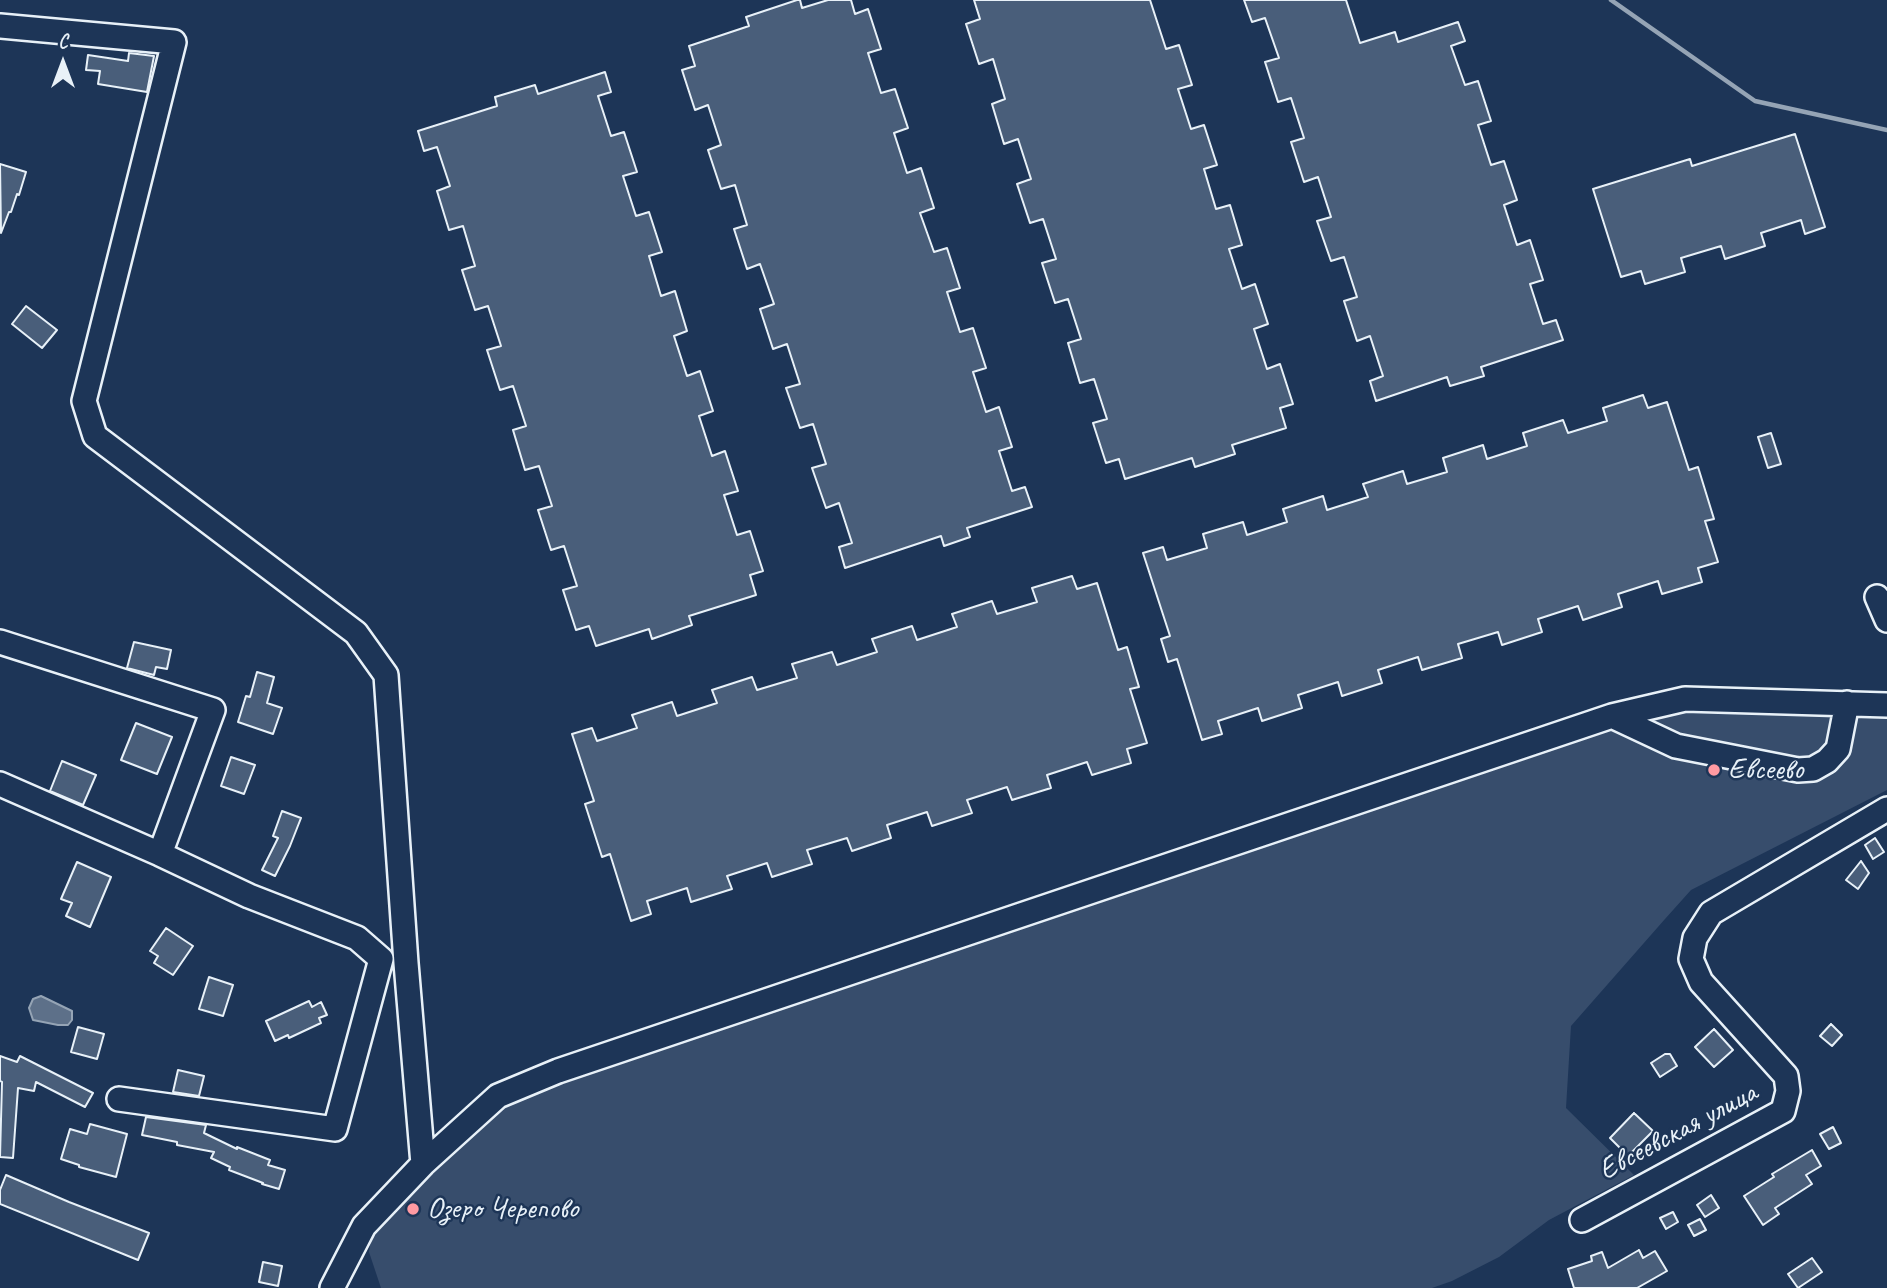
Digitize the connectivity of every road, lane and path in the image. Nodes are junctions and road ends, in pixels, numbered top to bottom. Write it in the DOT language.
graph roads {
  1 [pos="0,26"];
  2 [pos="1877,597"];
  3 [pos="1887,620"];
  4 [pos="0,642"];
  5 [pos="1847,703"];
  6 [pos="1887,705"];
  7 [pos="1612,716"];
  8 [pos="0,784"];
  9 [pos="1887,809"];
  10 [pos="160,855"];
  11 [pos="382,959"];
  12 [pos="406,963"];
  13 [pos="119,1099"];
  14 [pos="423,1164"];
  15 [pos="1582,1220"];
  16 [pos="332,1288"];
  1 -- 12 [label="street"];
  2 -- 3 [label="street"];
  4 -- 10 [label="street"];
  5 -- 6 [label="street"];
  5 -- 7 [label="street"];
  5 -- 7 [label="street"];
  7 -- 14 [label="street"];
  8 -- 10 [label="street"];
  9 -- 15 [label="street, Евсеевская улица"];
  10 -- 11 [label="street"];
  11 -- 12 [label="street"];
  11 -- 13 [label="street"];
  12 -- 14 [label="street"];
  14 -- 16 [label="street"];
}
